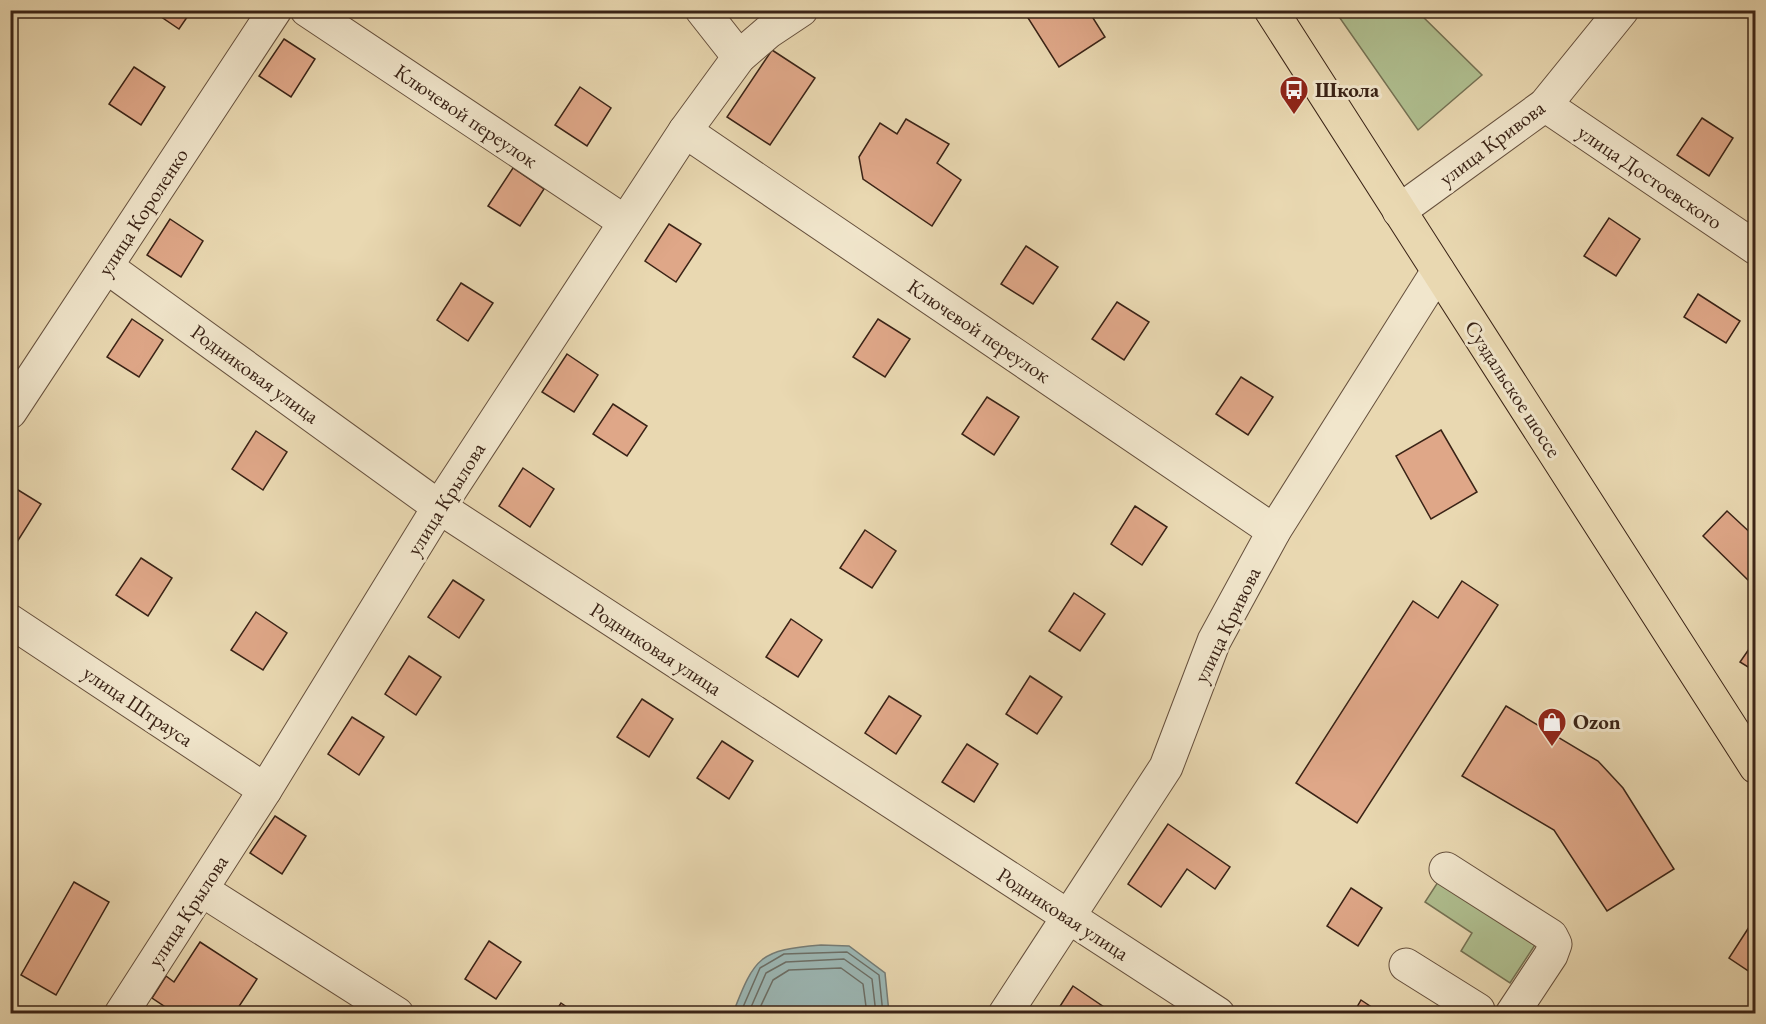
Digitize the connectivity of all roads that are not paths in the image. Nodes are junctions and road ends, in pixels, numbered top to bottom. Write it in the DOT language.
graph roads {
  1 [pos="275,10"];
  2 [pos="307,10"];
  3 [pos="702,10"];
  4 [pos="801,10"];
  5 [pos="1271,10"];
  6 [pos="1622,10"];
  7 [pos="739,57"];
  8 [pos="1545,105"];
  9 [pos="685,131"];
  10 [pos="1399,211"];
  11 [pos="625,222"];
  12 [pos="1755,248"];
  13 [pos="107,267"];
  14 [pos="1438,271"];
  15 [pos="10,412"];
  16 [pos="439,507"];
  17 [pos="1274,531"];
  18 [pos="10,621"];
  19 [pos="1755,767"];
  20 [pos="265,790"];
  21 [pos="1446,869"];
  22 [pos="202,890"];
  23 [pos="1068,918"];
  24 [pos="1406,965"];
  25 [pos="121,1014"];
  26 [pos="397,1014"];
  27 [pos="1005,1014"];
  28 [pos="1218,1014"];
  29 [pos="1479,1014"];
  30 [pos="1512,1014"];
  1 -- 13 [label="street, улица Короленко"];
  2 -- 11 [label="street, Ключевой переулок"];
  3 -- 7 [label="street"];
  4 -- 7 [label="street, улица Крылова"];
  5 -- 10 [label="main road, Суздальское шоссе"];
  6 -- 8 [label="street, улица Кривова"];
  7 -- 9 [label="street, улица Крылова"];
  8 -- 10 [label="street, улица Кривова"];
  8 -- 12 [label="street, улица Достоевского"];
  9 -- 11 [label="street, улица Крылова"];
  9 -- 17 [label="street, Ключевой переулок"];
  10 -- 14 [label="main road, Суздальское шоссе"];
  11 -- 16 [label="street, улица Крылова"];
  13 -- 15 [label="street, улица Короленко"];
  13 -- 16 [label="street, Родниковая улица"];
  14 -- 17 [label="street, улица Кривова"];
  14 -- 19 [label="main road, Суздальское шоссе"];
  16 -- 20 [label="street, улица Крылова"];
  16 -- 23 [label="street, Родниковая улица"];
  17 -- 23 [label="street, улица Кривова"];
  18 -- 20 [label="street, улица Штрауса"];
  20 -- 22 [label="street, улица Крылова"];
  21 -- 30 [label="street"];
  22 -- 25 [label="street, улица Крылова"];
  22 -- 26 [label="street"];
  23 -- 27 [label="street, улица Кривова"];
  23 -- 28 [label="street, Родниковая улица"];
  24 -- 29 [label="street"];
}
